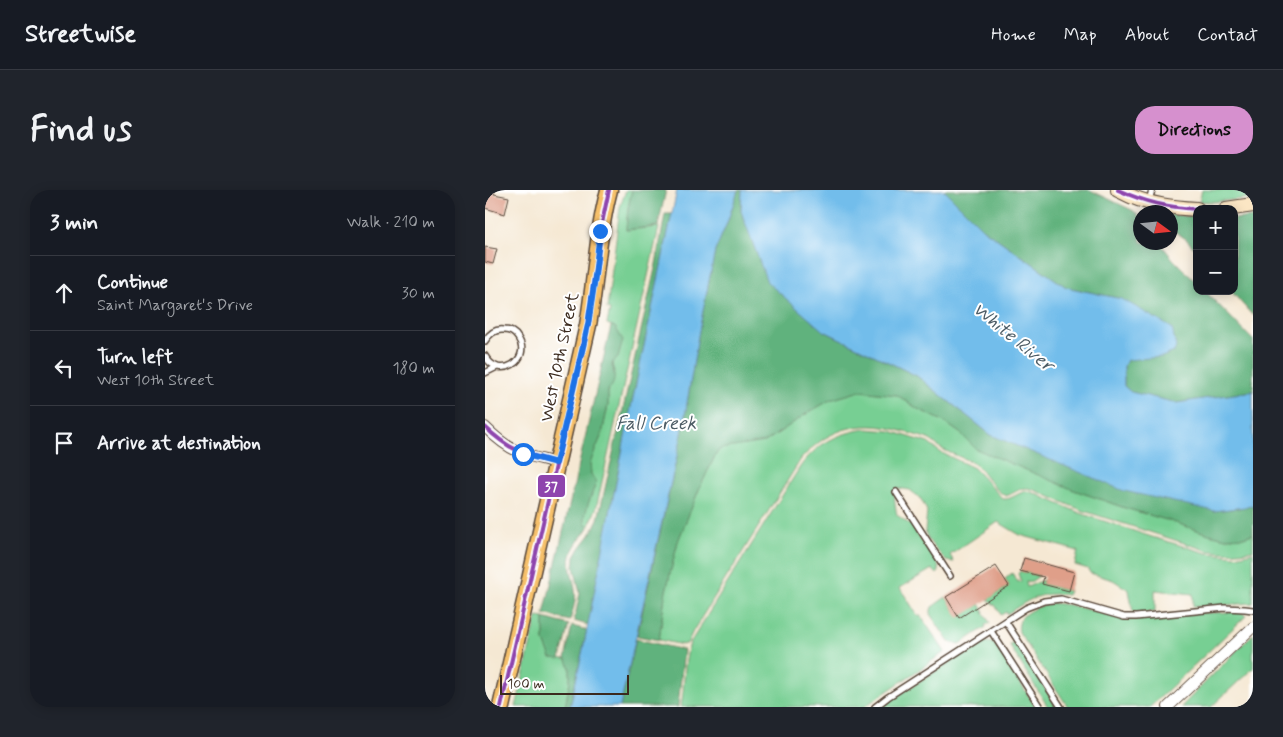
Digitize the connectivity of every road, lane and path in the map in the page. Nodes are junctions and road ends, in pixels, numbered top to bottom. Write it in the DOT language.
graph roads {
  1 [pos="609,190"];
  2 [pos="1118,190"];
  3 [pos="1130,194"];
  4 [pos="1151,196"];
  5 [pos="1253,205"];
  6 [pos="1238,207"];
  7 [pos="1193,209"];
  8 [pos="494,332"];
  9 [pos="485,333"];
  10 [pos="485,341"];
  11 [pos="485,357"];
  12 [pos="497,367"];
  13 [pos="485,373"];
  14 [pos="485,427"];
  15 [pos="556,463"];
  16 [pos="896,492"];
  17 [pos="950,576"];
  18 [pos="1253,610"];
  19 [pos="1006,622"];
  20 [pos="1253,627"];
  21 [pos="991,631"];
  22 [pos="501,707"];
  23 [pos="875,707"];
  24 [pos="1040,707"];
  25 [pos="1061,707"];
  26 [pos="1168,707"];
  1 -- 15 [label="main road, West 10th Street"];
  2 -- 3 [label="main road"];
  3 -- 4 [label="main road"];
  4 -- 7 [label="main road"];
  5 -- 6 [label="main road"];
  8 -- 9 [label="lane"];
  8 -- 10 [label="lane"];
  8 -- 12 [label="lane"];
  11 -- 12 [label="lane"];
  12 -- 13 [label="lane"];
  14 -- 15 [label="street"];
  15 -- 22 [label="main road, West 10th Street"];
  16 -- 17 [label="lane"];
  18 -- 19 [label="lane"];
  19 -- 21 [label="lane"];
  19 -- 25 [label="lane"];
  20 -- 26 [label="street"];
  21 -- 23 [label="lane"];
  21 -- 24 [label="lane"];
}
